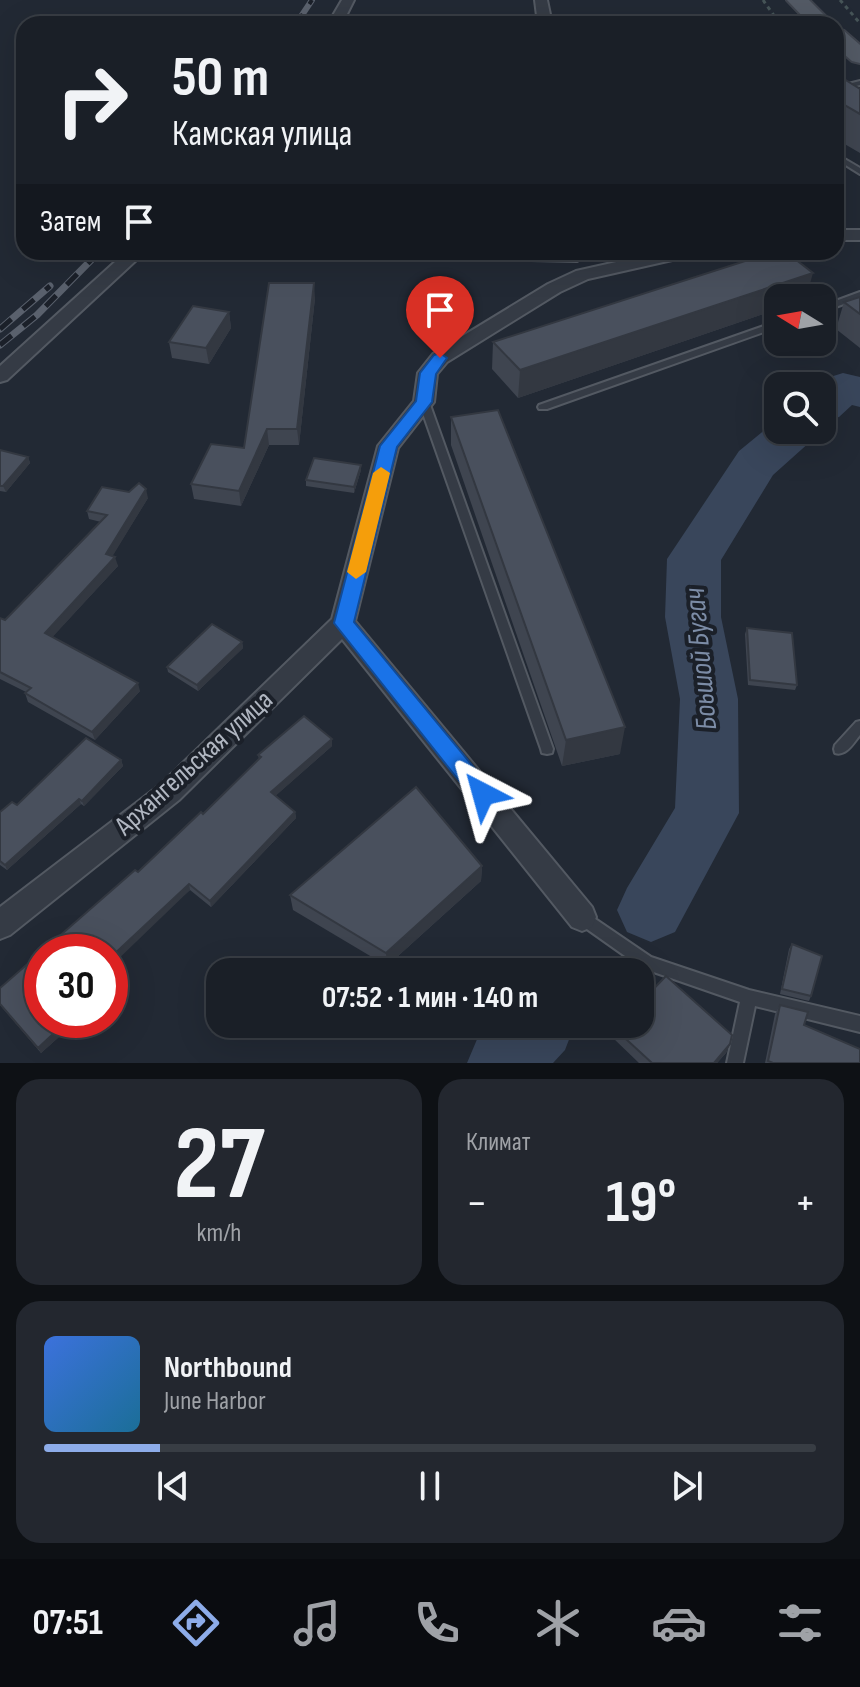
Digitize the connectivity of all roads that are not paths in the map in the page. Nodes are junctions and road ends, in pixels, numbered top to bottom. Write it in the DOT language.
graph roads {
  1 [pos="797,0"];
  2 [pos="814,16"];
  3 [pos="844,43"];
  4 [pos="860,56"];
  5 [pos="844,96"];
  6 [pos="848,99"];
  7 [pos="127,260"];
  8 [pos="578,261"];
  9 [pos="860,295"];
  10 [pos="836,304"];
  11 [pos="764,329"];
  12 [pos="0,376"];
  13 [pos="424,402"];
  14 [pos="543,407"];
  15 [pos="343,623"];
  16 [pos="860,726"];
  17 [pos="547,749"];
  18 [pos="840,749"];
  19 [pos="582,917"];
  20 [pos="0,925"];
  21 [pos="749,997"];
  22 [pos="860,1024"];
  23 [pos="735,1063"];
  1 -- 2 [label="main road"];
  3 -- 4 [label="main road"];
  5 -- 6 [label="lane"];
  7 -- 12 [label="street"];
  8 -- 13 [label="street"];
  9 -- 10 [label="lane"];
  11 -- 14 [label="lane"];
  13 -- 15 [label="street"];
  13 -- 17 [label="lane"];
  15 -- 19 [label="street"];
  15 -- 20 [label="street, Архангельская улица"];
  16 -- 18 [label="lane"];
  19 -- 21 [label="lane"];
  21 -- 22 [label="lane"];
  21 -- 23 [label="lane"];
}
